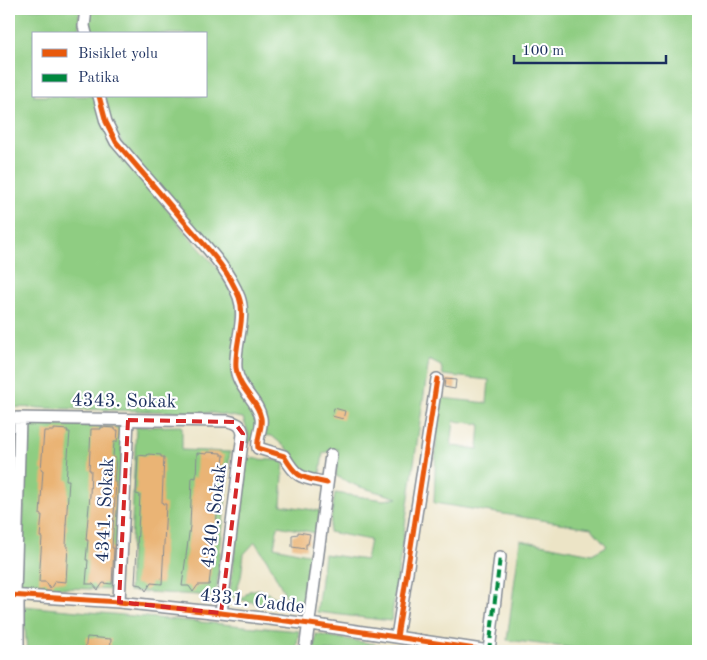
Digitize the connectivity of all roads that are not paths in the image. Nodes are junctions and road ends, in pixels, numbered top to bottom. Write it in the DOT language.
graph roads {
  1 [pos="86,9"];
  2 [pos="86,32"];
  3 [pos="100,98"];
  4 [pos="437,380"];
  5 [pos="14,418"];
  6 [pos="128,420"];
  7 [pos="239,424"];
  8 [pos="331,455"];
  9 [pos="328,483"];
  10 [pos="500,556"];
  11 [pos="14,595"];
  12 [pos="119,602"];
  13 [pos="221,612"];
  14 [pos="310,624"];
  15 [pos="397,637"];
  16 [pos="18,651"];
  17 [pos="305,651"];
  18 [pos="489,651"];
  1 -- 2 [label="street"];
  3 -- 9 [label="street"];
  4 -- 15 [label="street"];
  5 -- 6 [label="street, 4343. Sokak"];
  5 -- 11 [label="street"];
  6 -- 7 [label="street, 4343. Sokak"];
  6 -- 12 [label="street, 4341. Sokak"];
  7 -- 13 [label="street, 4340. Sokak"];
  8 -- 9 [label="street"];
  9 -- 14 [label="street"];
  10 -- 18 [label="street"];
  11 -- 12 [label="street, 4331. Cadde"];
  11 -- 16 [label="street"];
  12 -- 13 [label="street, 4331. Cadde"];
  13 -- 14 [label="street, 4331. Cadde"];
  14 -- 15 [label="street, 4331. Cadde"];
  14 -- 17 [label="street"];
  15 -- 18 [label="street, 4331. Cadde"];
}
